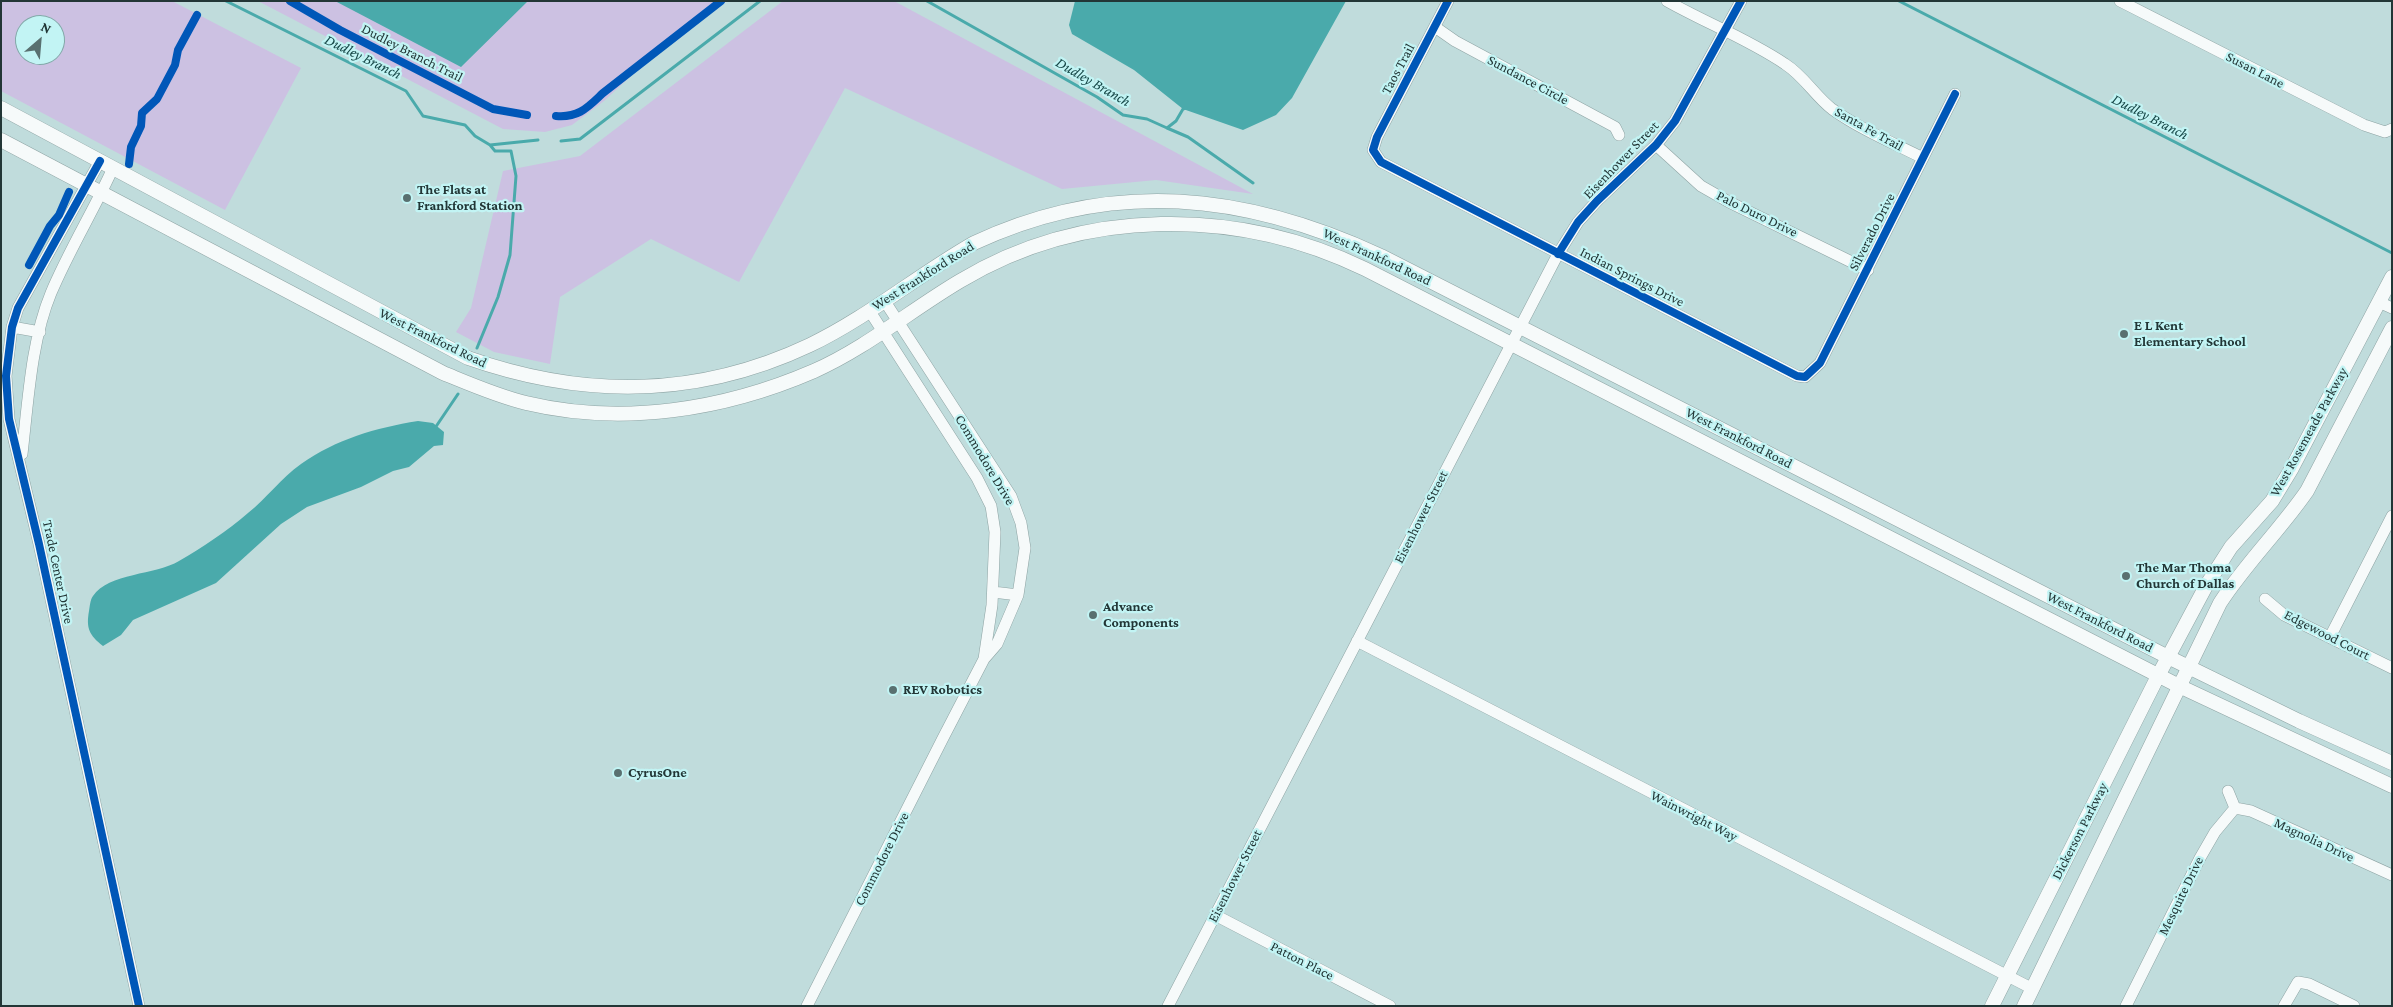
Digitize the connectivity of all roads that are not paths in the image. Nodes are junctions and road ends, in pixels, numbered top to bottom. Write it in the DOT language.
graph roads {
  1 [pos="1448,1"];
  2 [pos="1667,1"];
  3 [pos="1741,1"];
  4 [pos="2120,1"];
  5 [pos="1435,27"];
  6 [pos="1726,30"];
  7 [pos="1955,94"];
  8 [pos="1,108"];
  9 [pos="2392,129"];
  10 [pos="1619,135"];
  11 [pos="1,140"];
  12 [pos="1656,144"];
  13 [pos="1374,150"];
  14 [pos="1923,158"];
  15 [pos="100,160"];
  16 [pos="114,168"];
  17 [pos="85,185"];
  18 [pos="101,194"];
  19 [pos="1558,254"];
  20 [pos="1868,270"];
  21 [pos="2392,277"];
  22 [pos="32,284"];
  23 [pos="50,294"];
  24 [pos="884,300"];
  25 [pos="2385,300"];
  26 [pos="869,310"];
  27 [pos="898,321"];
  28 [pos="1520,326"];
  29 [pos="12,327"];
  30 [pos="2392,328"];
  31 [pos="883,331"];
  32 [pos="40,332"];
  33 [pos="1510,344"];
  34 [pos="1805,377"];
  35 [pos="21,460"];
  36 [pos="1010,496"];
  37 [pos="990,506"];
  38 [pos="2392,516"];
  39 [pos="993,592"];
  40 [pos="1018,595"];
  41 [pos="2266,599"];
  42 [pos="2330,637"];
  43 [pos="1357,641"];
  44 [pos="2168,656"];
  45 [pos="984,659"];
  46 [pos="2189,667"];
  47 [pos="2392,668"];
  48 [pos="2158,676"];
  49 [pos="2180,686"];
  50 [pos="2392,763"];
  51 [pos="2392,786"];
  52 [pos="2228,790"];
  53 [pos="2235,808"];
  54 [pos="2392,875"];
  55 [pos="1215,915"];
  56 [pos="2007,976"];
  57 [pos="2033,989"];
  58 [pos="139,1006"];
  59 [pos="807,1006"];
  60 [pos="1168,1006"];
  61 [pos="1390,1006"];
  62 [pos="1992,1006"];
  63 [pos="2024,1006"];
  64 [pos="2126,1006"];
  65 [pos="2284,1006"];
  66 [pos="2354,1006"];
  1 -- 5 [label="street, Taos Trail"];
  2 -- 6 [label="street, Santa Fe Trail"];
  3 -- 6 [label="street, Eisenhower Street"];
  4 -- 9 [label="street, Susan Lane"];
  5 -- 10 [label="street, Sundance Circle"];
  5 -- 13 [label="street, Taos Trail"];
  6 -- 12 [label="street, Eisenhower Street"];
  6 -- 14 [label="street, Santa Fe Trail"];
  7 -- 14 [label="street, Silverado Drive"];
  8 -- 15 [label="main road, West Frankford Road"];
  11 -- 17 [label="main road, West Frankford Road"];
  12 -- 19 [label="street, Eisenhower Street"];
  12 -- 20 [label="street, Palo Duro Drive"];
  13 -- 19 [label="street, Indian Springs Drive"];
  14 -- 20 [label="street, Silverado Drive"];
  15 -- 16 [label="main road, West Frankford Road"];
  15 -- 17 [label="street, Trade Center Drive"];
  16 -- 18 [label="street, Trade Center Drive"];
  16 -- 26 [label="main road, West Frankford Road"];
  17 -- 18 [label="main road, West Frankford Road"];
  17 -- 22 [label="street, Trade Center Drive"];
  18 -- 23 [label="street, Trade Center Drive"];
  18 -- 31 [label="main road, West Frankford Road"];
  19 -- 28 [label="street, Eisenhower Street"];
  19 -- 34 [label="street, Indian Springs Drive"];
  20 -- 34 [label="street, Silverado Drive"];
  21 -- 25 [label="main road, West Rosemeade Parkway"];
  22 -- 23 [label="street"];
  22 -- 29 [label="street, Trade Center Drive"];
  23 -- 32 [label="street, Trade Center Drive"];
  24 -- 26 [label="main road, West Frankford Road"];
  24 -- 27 [label="street, Commodore Drive"];
  24 -- 28 [label="main road, West Frankford Road"];
  25 -- 44 [label="main road, West Rosemeade Parkway"];
  26 -- 31 [label="street, Commodore Drive"];
  27 -- 31 [label="main road, West Frankford Road"];
  27 -- 33 [label="main road, West Frankford Road"];
  27 -- 36 [label="street, Commodore Drive"];
  28 -- 33 [label="street, Eisenhower Street"];
  28 -- 44 [label="main road, West Frankford Road"];
  29 -- 32 [label="street"];
  29 -- 35 [label="street, Trade Center Drive"];
  30 -- 46 [label="main road, West Rosemeade Parkway"];
  31 -- 37 [label="street, Commodore Drive"];
  32 -- 35 [label="street, Trade Center Drive"];
  33 -- 43 [label="street, Eisenhower Street"];
  33 -- 48 [label="main road, West Frankford Road"];
  35 -- 58 [label="street, Trade Center Drive"];
  36 -- 37 [label="street"];
  36 -- 40 [label="street, Commodore Drive"];
  37 -- 39 [label="street, Commodore Drive"];
  38 -- 42 [label="street"];
  39 -- 40 [label="street"];
  39 -- 45 [label="street, Commodore Drive"];
  40 -- 45 [label="street, Commodore Drive"];
  41 -- 42 [label="street, Edgewood Court"];
  42 -- 47 [label="street, Edgewood Court"];
  43 -- 55 [label="street, Eisenhower Street"];
  43 -- 56 [label="street, Wainwright Way"];
  44 -- 46 [label="main road, West Frankford Road"];
  44 -- 48 [label="main road, Dickerson Parkway"];
  45 -- 59 [label="street, Commodore Drive"];
  46 -- 49 [label="main road, West Rosemeade Parkway"];
  46 -- 50 [label="main road, West Frankford Road"];
  48 -- 49 [label="main road, West Frankford Road"];
  48 -- 56 [label="main road, Dickerson Parkway"];
  49 -- 51 [label="main road, West Frankford Road"];
  49 -- 57 [label="main road, Dickerson Parkway"];
  52 -- 53 [label="street"];
  53 -- 54 [label="street, Magnolia Drive"];
  53 -- 64 [label="street, Mesquite Drive"];
  55 -- 60 [label="street, Eisenhower Street"];
  55 -- 61 [label="street, Patton Place"];
  56 -- 57 [label="street, Wainwright Way"];
  56 -- 62 [label="main road, Dickerson Parkway"];
  57 -- 63 [label="main road, Dickerson Parkway"];
  65 -- 66 [label="street"];
}
